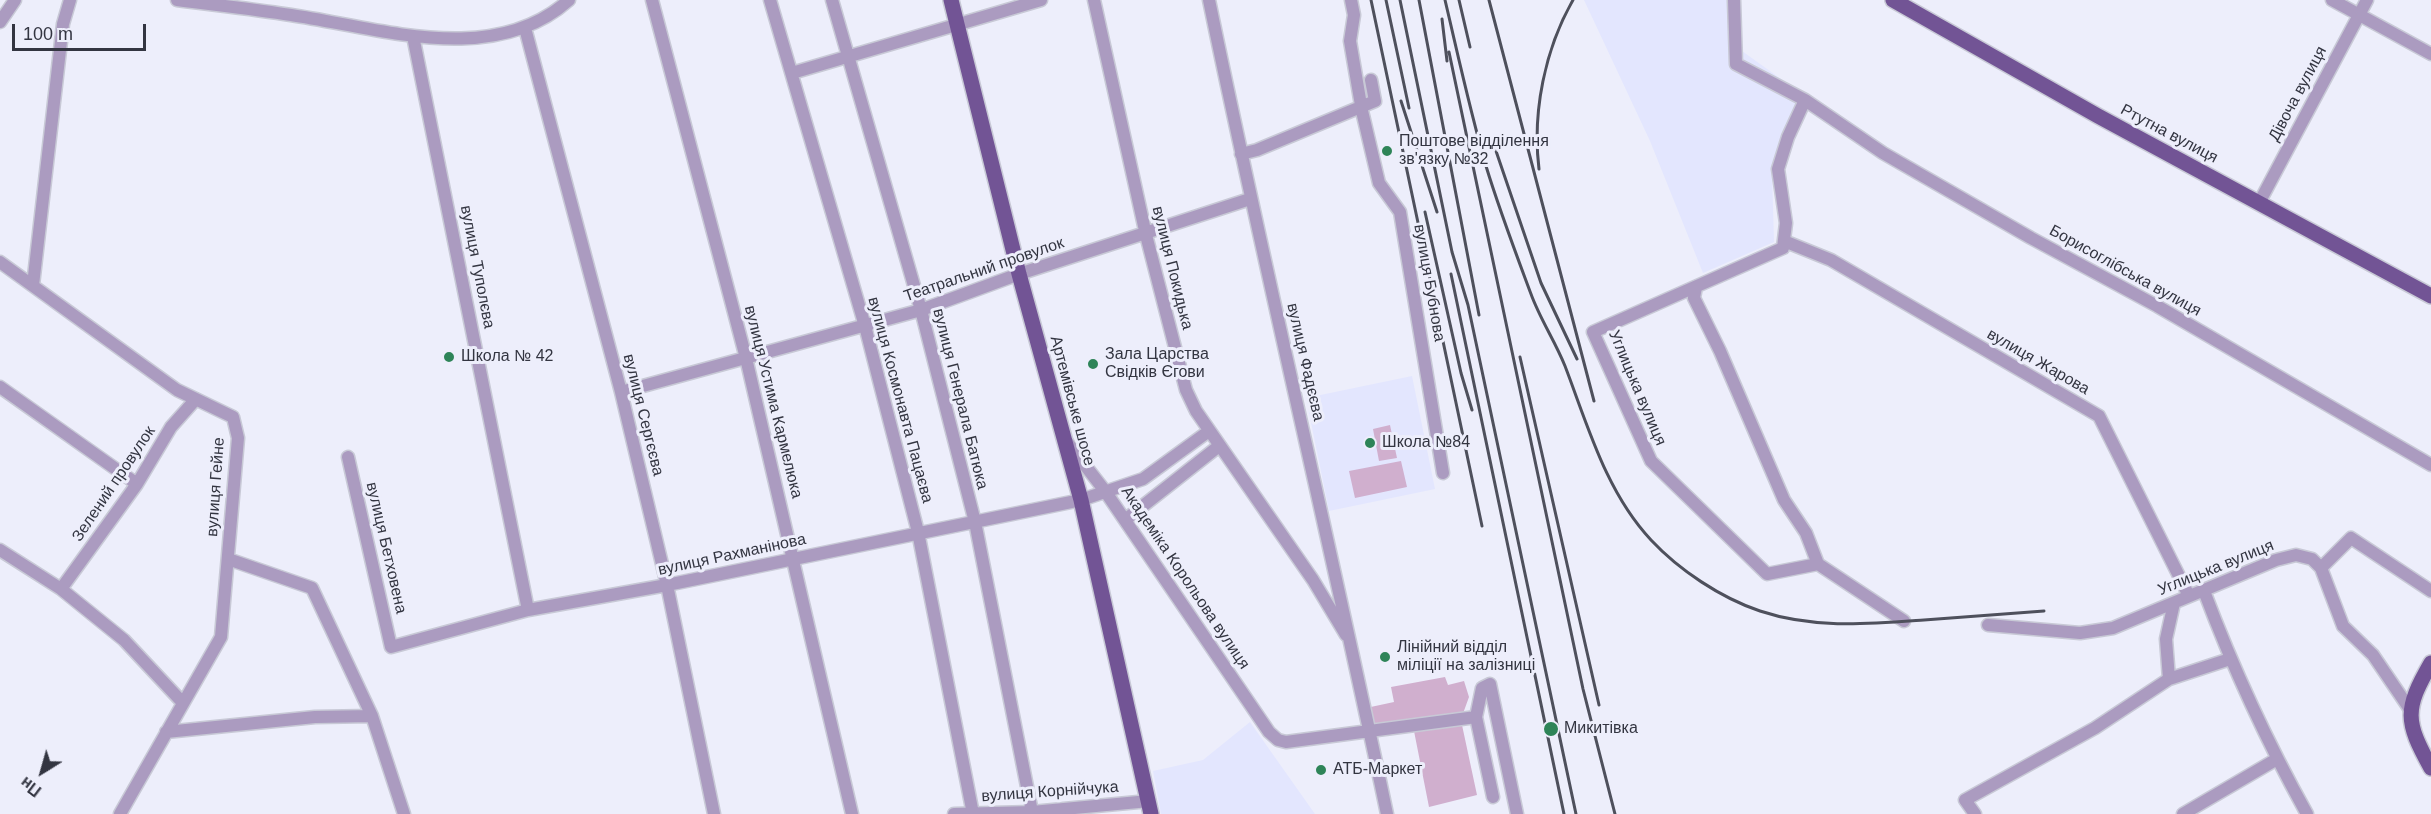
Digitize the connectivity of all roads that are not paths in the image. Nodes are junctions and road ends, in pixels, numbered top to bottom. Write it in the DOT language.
graph roads {
  1 [pos="15,0"];
  2 [pos="70,0"];
  3 [pos="177,0"];
  4 [pos="569,0"];
  5 [pos="652,0"];
  6 [pos="770,0"];
  7 [pos="832,0"];
  8 [pos="951,0"];
  9 [pos="1041,0"];
  10 [pos="1094,0"];
  11 [pos="1209,0"];
  12 [pos="1351,0"];
  13 [pos="1734,0"];
  14 [pos="1893,0"];
  15 [pos="2332,0"];
  16 [pos="2367,0"];
  17 [pos="2359,15"];
  18 [pos="0,22"];
  19 [pos="957,24"];
  20 [pos="525,28"];
  21 [pos="413,36"];
  22 [pos="2431,54"];
  23 [pos="847,56"];
  24 [pos="792,73"];
  25 [pos="1371,80"];
  26 [pos="1805,100"];
  27 [pos="1361,106"];
  28 [pos="1241,154"];
  29 [pos="1250,200"];
  30 [pos="2259,203"];
  31 [pos="1146,234"];
  32 [pos="1784,244"];
  33 [pos="0,262"];
  34 [pos="1018,274"];
  35 [pos="33,285"];
  36 [pos="1696,287"];
  37 [pos="2431,296"];
  38 [pos="921,310"];
  39 [pos="865,326"];
  40 [pos="746,358"];
  41 [pos="0,387"];
  42 [pos="621,392"];
  43 [pos="196,399"];
  44 [pos="1209,431"];
  45 [pos="1063,436"];
  46 [pos="1219,446"];
  47 [pos="348,457"];
  48 [pos="2431,465"];
  49 [pos="1443,473"];
  50 [pos="137,484"];
  51 [pos="1105,491"];
  52 [pos="1080,500"];
  53 [pos="1125,520"];
  54 [pos="975,522"];
  55 [pos="918,532"];
  56 [pos="0,550"];
  57 [pos="228,559"];
  58 [pos="794,560"];
  59 [pos="1818,564"];
  60 [pos="2321,568"];
  61 [pos="666,585"];
  62 [pos="62,589"];
  63 [pos="2204,591"];
  64 [pos="2431,591"];
  65 [pos="2189,596"];
  66 [pos="2174,603"];
  67 [pos="528,610"];
  68 [pos="1904,621"];
  69 [pos="1988,625"];
  70 [pos="1350,642"];
  71 [pos="391,647"];
  72 [pos="2230,659"];
  73 [pos="2431,663"];
  74 [pos="2169,679"];
  75 [pos="183,703"];
  76 [pos="2411,711"];
  77 [pos="372,716"];
  78 [pos="1476,717"];
  79 [pos="1371,731"];
  80 [pos="166,732"];
  81 [pos="2277,759"];
  82 [pos="2431,768"];
  83 [pos="1493,797"];
  84 [pos="1150,808"];
  85 [pos="1032,812"];
  86 [pos="973,813"];
  87 [pos="991,813"];
  88 [pos="120,814"];
  89 [pos="404,814"];
  90 [pos="714,814"];
  91 [pos="852,814"];
  92 [pos="954,814"];
  93 [pos="1387,814"];
  94 [pos="1517,814"];
  95 [pos="1975,814"];
  96 [pos="2183,814"];
  97 [pos="2307,814"];
  1 -- 18 [label="street"];
  2 -- 35 [label="street"];
  3 -- 21 [label="street"];
  4 -- 20 [label="street"];
  5 -- 40 [label="street, вулиця Устима Кармелюка"];
  6 -- 24 [label="street, вулиця Космонавта Пацаєва"];
  7 -- 23 [label="street, вулиця Генерала Батюка"];
  8 -- 19 [label="main road, Артемівське шосе"];
  9 -- 19 [label="street"];
  10 -- 31 [label="street, вулиця Покидька"];
  11 -- 28 [label="street, вулиця Фадєєва"];
  12 -- 27 [label="street, вулиця Бубнова"];
  13 -- 26 [label="street, Борисоглібська вулиця"];
  14 -- 30 [label="main road, Ртутна вулиця"];
  15 -- 17 [label="street"];
  16 -- 17 [label="street, Дівоча вулиця"];
  17 -- 22 [label="street"];
  17 -- 30 [label="street, Дівоча вулиця"];
  19 -- 23 [label="street"];
  19 -- 34 [label="main road, Артемівське шосе"];
  20 -- 21 [label="street"];
  20 -- 42 [label="street, вулиця Сергєєва"];
  21 -- 67 [label="street, вулиця Туполєва"];
  23 -- 24 [label="street"];
  23 -- 38 [label="street, вулиця Генерала Батюка"];
  24 -- 39 [label="street, вулиця Космонавта Пацаєва"];
  25 -- 27 [label="street"];
  26 -- 32 [label="street"];
  26 -- 48 [label="street, Борисоглібська вулиця"];
  27 -- 28 [label="street"];
  27 -- 49 [label="street, вулиця Бубнова"];
  28 -- 29 [label="street, вулиця Фадєєва"];
  29 -- 31 [label="street, Театральний провулок"];
  29 -- 70 [label="street, вулиця Фадєєва"];
  30 -- 37 [label="main road, Ртутна вулиця"];
  31 -- 34 [label="street, Театральний провулок"];
  31 -- 44 [label="street, вулиця Покидька"];
  32 -- 36 [label="street, Углицька вулиця"];
  32 -- 65 [label="street, вулиця Жарова"];
  33 -- 35 [label="street, вулиця Гейне"];
  34 -- 38 [label="street, Театральний провулок"];
  34 -- 45 [label="main road, Артемівське шосе"];
  35 -- 43 [label="street, вулиця Гейне"];
  36 -- 59 [label="street"];
  36 -- 59 [label="street, Углицька вулиця"];
  38 -- 39 [label="street, Театральний провулок"];
  38 -- 54 [label="street, вулиця Генерала Батюка"];
  39 -- 40 [label="street, Театральний провулок"];
  39 -- 55 [label="street, вулиця Космонавта Пацаєва"];
  40 -- 42 [label="street, Театральний провулок"];
  40 -- 58 [label="street, вулиця Устима Кармелюка"];
  41 -- 50 [label="street"];
  42 -- 61 [label="street, вулиця Сергєєва"];
  43 -- 50 [label="street, Зелений провулок"];
  43 -- 57 [label="street, вулиця Гейне"];
  44 -- 46 [label="street, вулиця Покидька"];
  44 -- 51 [label="street, вулиця Рахманінова"];
  45 -- 51 [label="street, Академіка Корольова вулиця"];
  45 -- 52 [label="main road, Артемівське шосе"];
  46 -- 53 [label="street"];
  46 -- 70 [label="street, вулиця Покидька"];
  47 -- 71 [label="street, вулиця Бетховена"];
  50 -- 62 [label="street, Зелений провулок"];
  51 -- 52 [label="street, вулиця Рахманінова"];
  51 -- 53 [label="street, Академіка Корольова вулиця"];
  52 -- 54 [label="street, вулиця Рахманінова"];
  52 -- 84 [label="main road, Артемівське шосе"];
  53 -- 79 [label="street, Академіка Корольова вулиця"];
  54 -- 55 [label="street, вулиця Рахманінова"];
  54 -- 85 [label="street, вулиця Генерала Батюка"];
  55 -- 58 [label="street, вулиця Рахманінова"];
  55 -- 86 [label="street, вулиця Космонавта Пацаєва"];
  56 -- 62 [label="street"];
  57 -- 75 [label="street, вулиця Гейне"];
  57 -- 77 [label="street"];
  58 -- 61 [label="street, вулиця Рахманінова"];
  58 -- 91 [label="street, вулиця Устима Кармелюка"];
  59 -- 68 [label="street"];
  60 -- 63 [label="street, Углицька вулиця"];
  60 -- 64 [label="street"];
  60 -- 76 [label="street"];
  61 -- 67 [label="street, вулиця Рахманінова"];
  61 -- 90 [label="street, вулиця Сергєєва"];
  62 -- 75 [label="street"];
  63 -- 65 [label="street, Углицька вулиця"];
  63 -- 72 [label="street"];
  65 -- 66 [label="street, Углицька вулиця"];
  66 -- 69 [label="street, Углицька вулиця"];
  66 -- 74 [label="street"];
  67 -- 71 [label="street, вулиця Рахманінова"];
  70 -- 79 [label="street, вулиця Фадєєва"];
  72 -- 74 [label="street"];
  72 -- 81 [label="street"];
  73 -- 76 [label="main road"];
  74 -- 95 [label="street"];
  75 -- 80 [label="street, вулиця Гейне"];
  76 -- 82 [label="main road"];
  77 -- 80 [label="street"];
  77 -- 89 [label="street"];
  78 -- 79 [label="street"];
  78 -- 83 [label="street"];
  78 -- 94 [label="street"];
  79 -- 93 [label="street, вулиця Фадєєва"];
  80 -- 88 [label="street, вулиця Гейне"];
  81 -- 96 [label="street"];
  81 -- 97 [label="street"];
  84 -- 85 [label="street, вулиця Корнійчука"];
  85 -- 87 [label="street, вулиця Корнійчука"];
  86 -- 87 [label="street, вулиця Корнійчука"];
  86 -- 92 [label="street, вулиця Корнійчука"];
}
